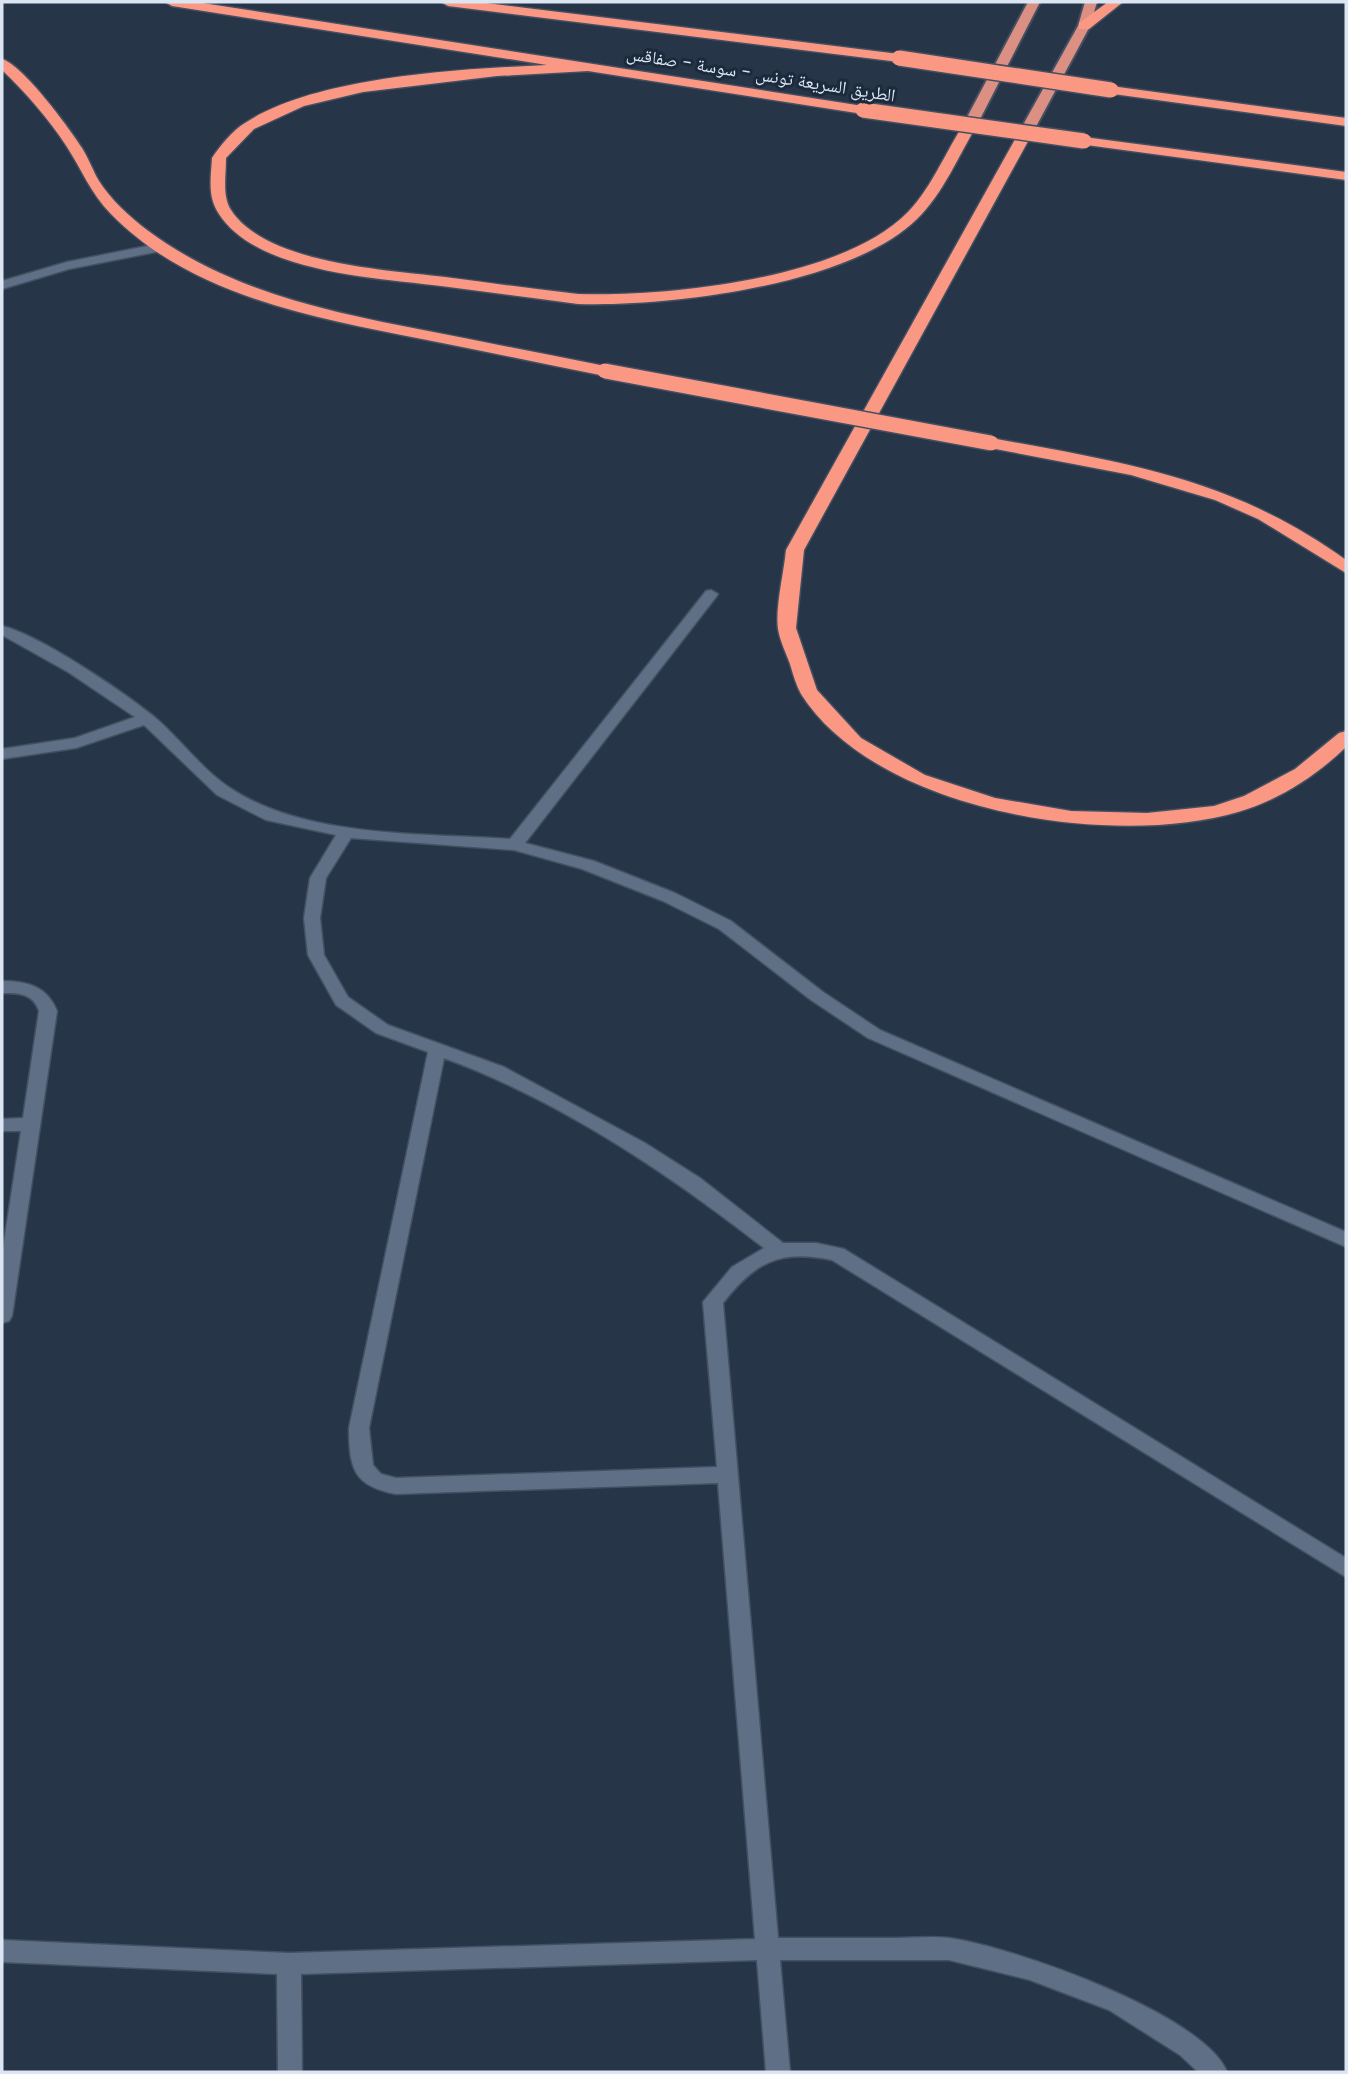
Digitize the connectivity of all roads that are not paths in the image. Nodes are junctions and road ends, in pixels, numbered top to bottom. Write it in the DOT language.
graph roads {
  1 [pos="172,2"];
  2 [pos="448,2"];
  3 [pos="1034,2"];
  4 [pos="1091,2"];
  5 [pos="1116,2"];
  6 [pos="1084,26"];
  7 [pos="2,62"];
  8 [pos="590,67"];
  9 [pos="1346,105"];
  10 [pos="1303,117"];
  11 [pos="1346,122"];
  12 [pos="970,125"];
  13 [pos="1025,134"];
  14 [pos="1346,176"];
  15 [pos="162,247"];
  16 [pos="2,285"];
  17 [pos="1346,568"];
  18 [pos="711,594"];
  19 [pos="2,630"];
  20 [pos="146,718"];
  21 [pos="1346,737"];
  22 [pos="2,754"];
  23 [pos="346,832"];
  24 [pos="514,845"];
  25 [pos="2,987"];
  26 [pos="437,1049"];
  27 [pos="32,1124"];
  28 [pos="2,1125"];
  29 [pos="1346,1240"];
  30 [pos="777,1248"];
  31 [pos="2,1316"];
  32 [pos="727,1475"];
  33 [pos="1346,1568"];
  34 [pos="767,1950"];
  35 [pos="2,1951"];
  36 [pos="289,1964"];
  37 [pos="290,2072"];
  38 [pos="778,2072"];
  39 [pos="1216,2072"];
  1 -- 8 [label="highway, الطريق السريعة تونس - سوسة - صفاقس"];
  2 -- 10 [label="highway, الطريق السريعة تونس - سوسة - صفاقس, bridge"];
  3 -- 12 [label="highway"];
  4 -- 6 [label="highway"];
  5 -- 6 [label="highway"];
  6 -- 13 [label="highway"];
  7 -- 15 [label="highway"];
  8 -- 12 [label="highway"];
  8 -- 14 [label="highway, الطريق السريعة تونس - سوسة - صفاقس, bridge"];
  9 -- 10 [label="highway"];
  10 -- 11 [label="highway, الطريق السريعة تونس - سوسة - صفاقس"];
  13 -- 21 [label="highway"];
  15 -- 16 [label="street"];
  15 -- 17 [label="highway, bridge"];
  18 -- 24 [label="street"];
  19 -- 20 [label="street"];
  20 -- 22 [label="street"];
  20 -- 23 [label="street"];
  23 -- 24 [label="street"];
  23 -- 26 [label="street"];
  24 -- 29 [label="street"];
  25 -- 27 [label="street"];
  26 -- 30 [label="street"];
  26 -- 32 [label="street"];
  27 -- 28 [label="street"];
  27 -- 31 [label="street"];
  30 -- 32 [label="street"];
  30 -- 33 [label="street"];
  32 -- 34 [label="street"];
  34 -- 36 [label="street"];
  34 -- 38 [label="street"];
  34 -- 39 [label="street"];
  35 -- 36 [label="street"];
  36 -- 37 [label="street"];
}
